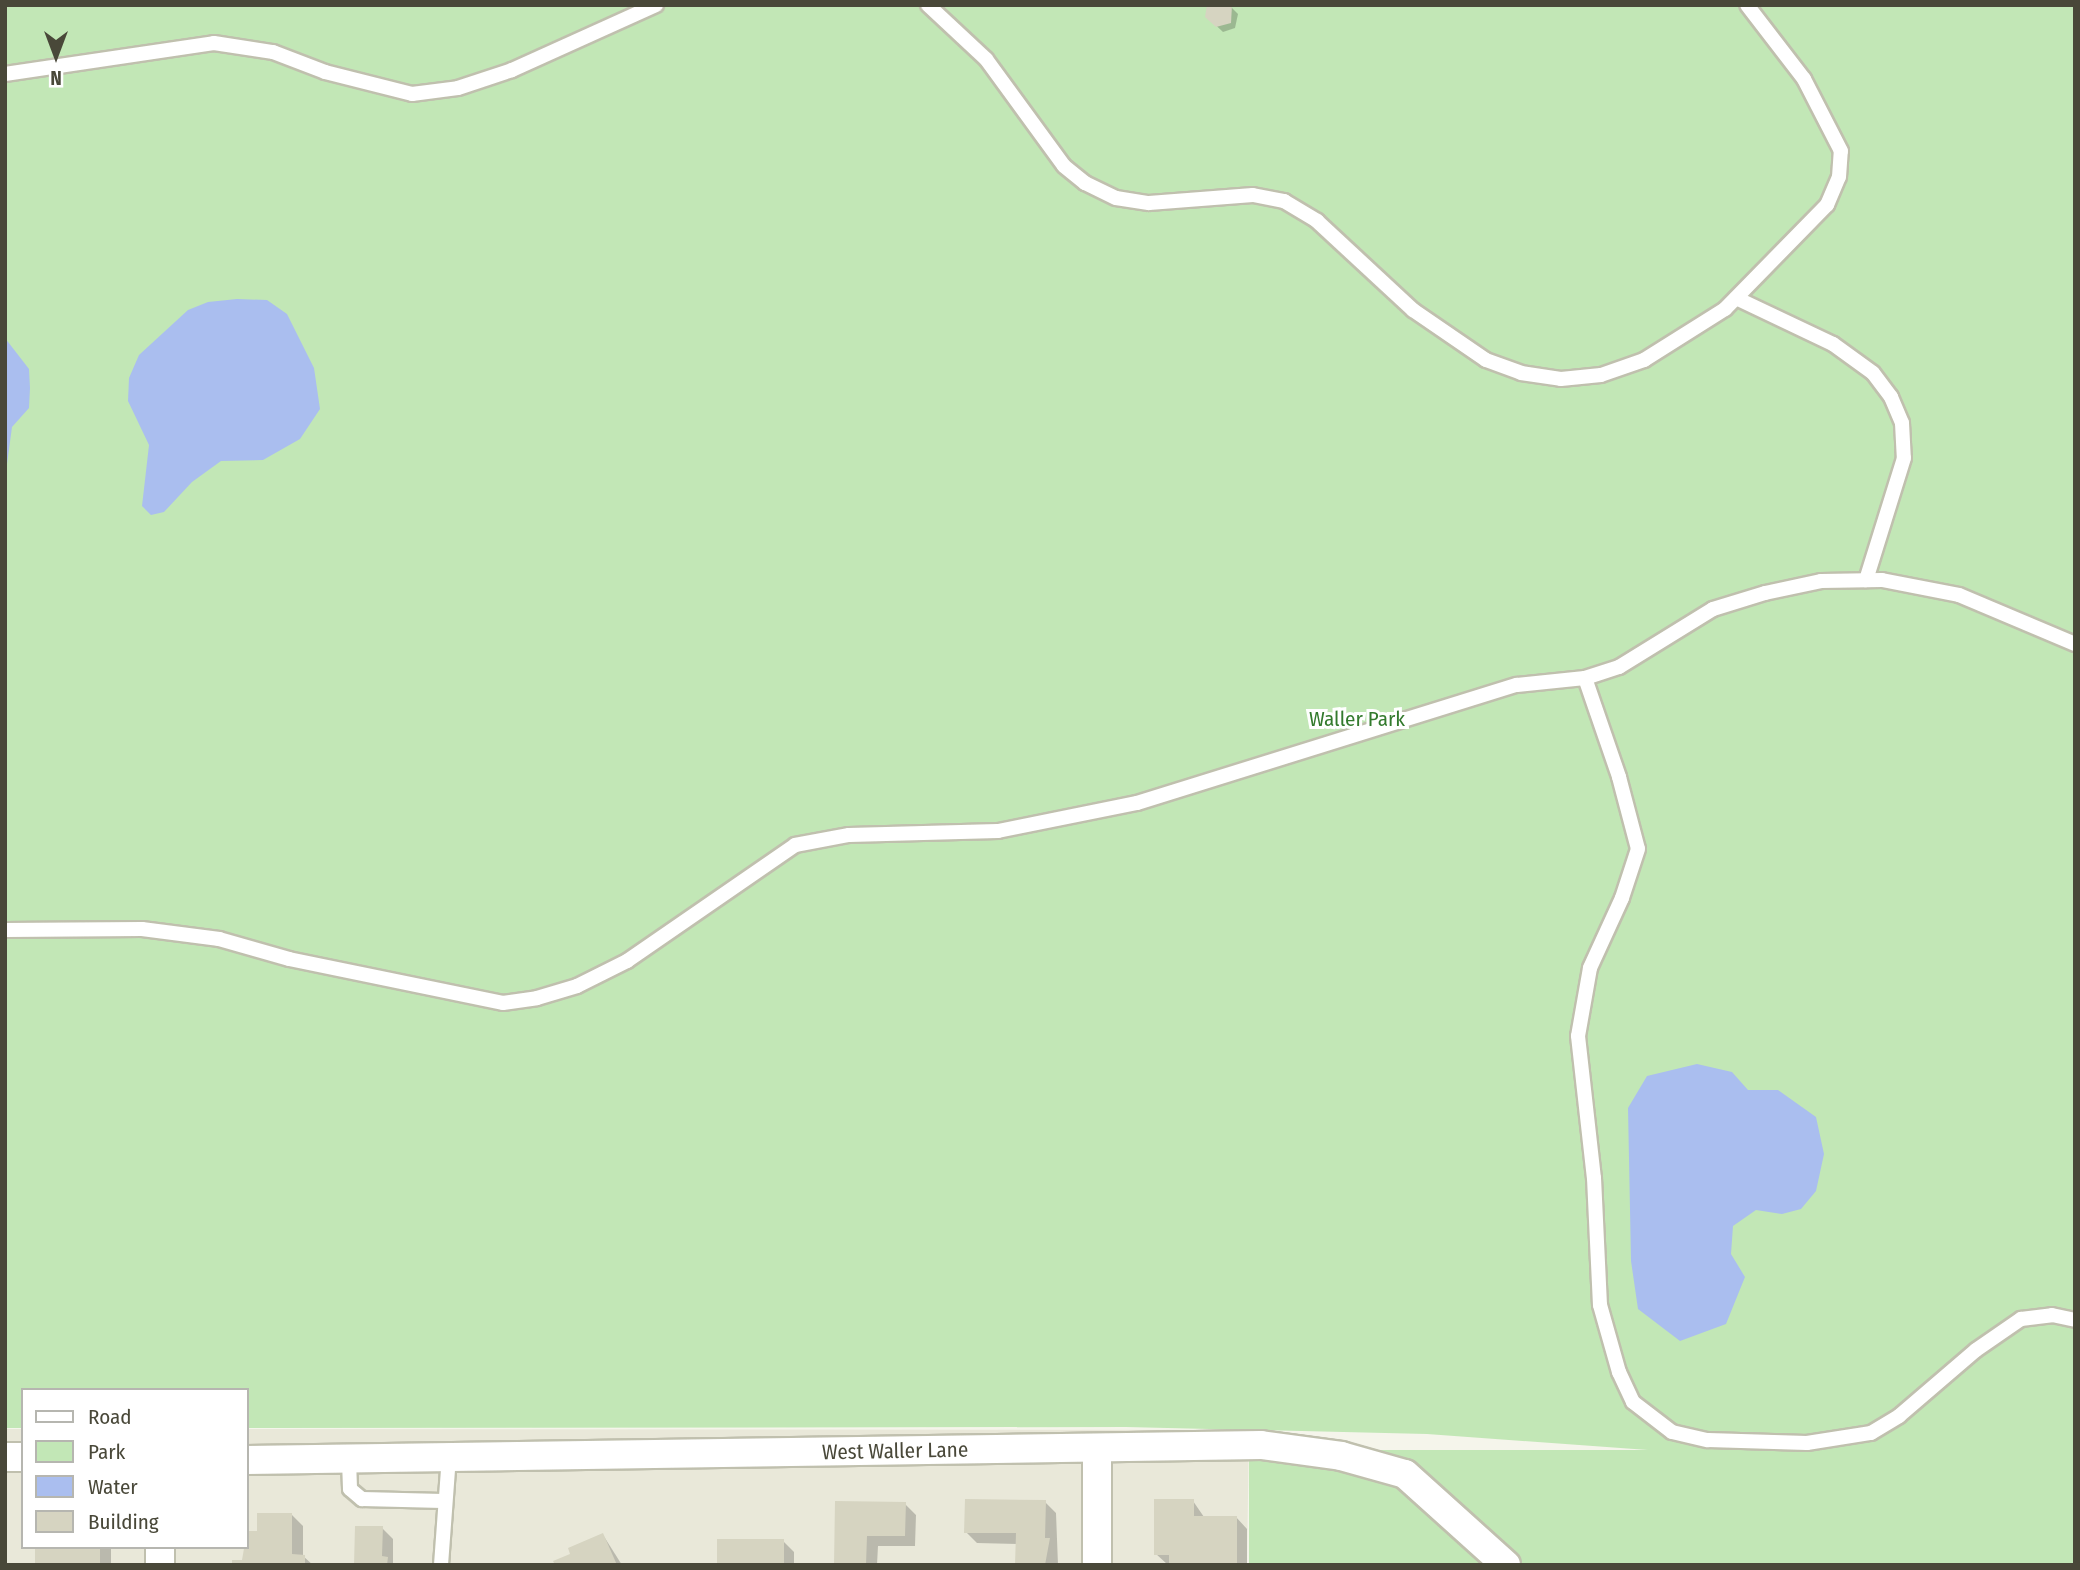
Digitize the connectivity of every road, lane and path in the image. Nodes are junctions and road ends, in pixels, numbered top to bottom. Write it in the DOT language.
graph roads {
  1 [pos="656,5"];
  2 [pos="928,5"];
  3 [pos="1747,5"];
  4 [pos="5,74"];
  5 [pos="1736,298"];
  6 [pos="1866,580"];
  7 [pos="2075,644"];
  8 [pos="1585,678"];
  9 [pos="5,930"];
  10 [pos="2075,1320"];
  11 [pos="1097,1448"];
  12 [pos="449,1457"];
  13 [pos="248,1460"];
  14 [pos="349,1460"];
  15 [pos="443,1501"];
  16 [pos="441,1565"];
  17 [pos="1097,1565"];
  18 [pos="1506,1565"];
  1 -- 4 [label="lane"];
  2 -- 5 [label="lane"];
  3 -- 5 [label="lane"];
  5 -- 6 [label="lane"];
  6 -- 7 [label="lane"];
  6 -- 8 [label="lane"];
  8 -- 9 [label="lane"];
  8 -- 10 [label="lane"];
  11 -- 12 [label="street, West Waller Lane"];
  11 -- 17 [label="street"];
  11 -- 18 [label="street, West Waller Lane"];
  12 -- 14 [label="street, West Waller Lane"];
  12 -- 15 [label="lane"];
  13 -- 14 [label="street, West Waller Lane"];
  14 -- 15 [label="lane"];
  15 -- 16 [label="lane"];
}
